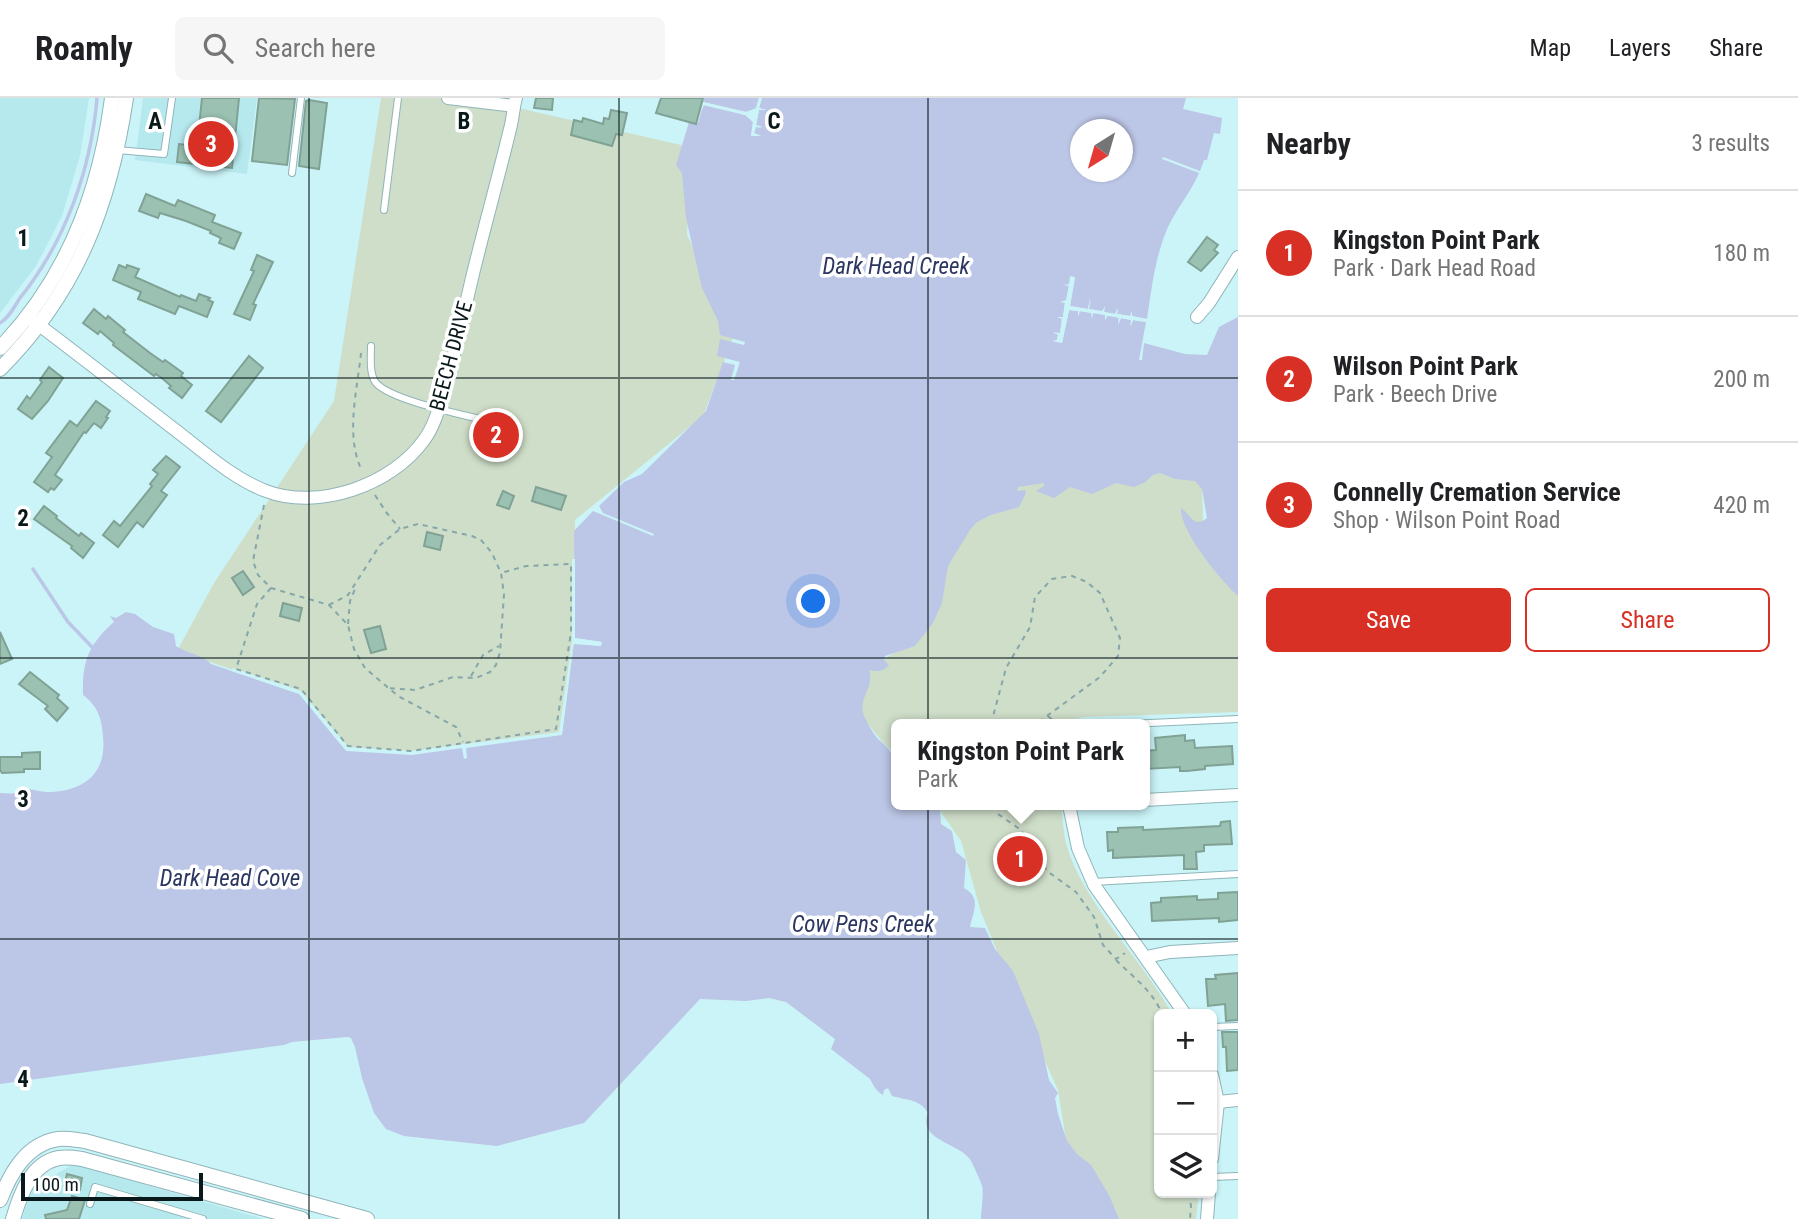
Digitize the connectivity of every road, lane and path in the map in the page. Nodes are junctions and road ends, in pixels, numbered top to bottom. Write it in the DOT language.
graph roads {
  1 [pos="112,98"];
  2 [pos="126,98"];
  3 [pos="172,98"];
  4 [pos="301,98"];
  5 [pos="398,98"];
  6 [pos="449,98"];
  7 [pos="515,102"];
  8 [pos="117,150"];
  9 [pos="292,173"];
  10 [pos="384,210"];
  11 [pos="1238,257"];
  12 [pos="1197,317"];
  13 [pos="34,321"];
  14 [pos="361,345"];
  15 [pos="370,346"];
  16 [pos="0,348"];
  17 [pos="0,369"];
  18 [pos="439,408"];
  19 [pos="484,420"];
  20 [pos="368,484"];
  21 [pos="269,492"];
  22 [pos="400,528"];
  23 [pos="501,573"];
  24 [pos="356,586"];
  25 [pos="271,588"];
  26 [pos="328,605"];
  27 [pos="348,625"];
  28 [pos="500,645"];
  29 [pos="471,677"];
  30 [pos="388,688"];
  31 [pos="1048,716"];
  32 [pos="992,719"];
  33 [pos="1044,719"];
  34 [pos="1051,719"];
  35 [pos="1238,719"];
  36 [pos="1150,723"];
  37 [pos="463,743"];
  38 [pos="1238,794"];
  39 [pos="1150,800"];
  40 [pos="996,810"];
  41 [pos="1070,810"];
  42 [pos="1238,874"];
  43 [pos="1093,882"];
  44 [pos="1137,944"];
  45 [pos="1238,948"];
  46 [pos="1146,957"];
  47 [pos="1116,959"];
  48 [pos="1160,1009"];
  49 [pos="1182,1009"];
  50 [pos="1238,1026"];
  51 [pos="1217,1027"];
  52 [pos="1217,1098"];
  53 [pos="1238,1100"];
  54 [pos="1218,1102"];
  55 [pos="1215,1135"];
  56 [pos="1238,1176"];
  57 [pos="1217,1177"];
  58 [pos="1190,1198"];
  59 [pos="1209,1198"];
  60 [pos="0,1200"];
  61 [pos="90,1204"];
  62 [pos="281,1216"];
  63 [pos="13,1219"];
  64 [pos="201,1219"];
  65 [pos="302,1219"];
  66 [pos="367,1219"];
  67 [pos="1190,1219"];
  68 [pos="1207,1219"];
  1 -- 13 [label="street"];
  2 -- 8 [label="street"];
  3 -- 8 [label="lane"];
  4 -- 9 [label="lane"];
  5 -- 10 [label="lane"];
  6 -- 7 [label="street"];
  7 -- 18 [label="street, BEECH DRIVE"];
  8 -- 13 [label="street"];
  11 -- 12 [label="street"];
  13 -- 16 [label="street"];
  13 -- 17 [label="street"];
  13 -- 21 [label="street, BEECH DRIVE"];
  14 -- 20 [label="path"];
  15 -- 18 [label="lane"];
  18 -- 19 [label="lane"];
  18 -- 20 [label="street, BEECH DRIVE"];
  20 -- 21 [label="street, BEECH DRIVE"];
  20 -- 22 [label="path"];
  21 -- 25 [label="path"];
  22 -- 23 [label="path"];
  22 -- 24 [label="path"];
  23 -- 28 [label="path"];
  23 -- 37 [label="path"];
  24 -- 26 [label="path"];
  24 -- 27 [label="path"];
  25 -- 26 [label="path"];
  25 -- 37 [label="path"];
  26 -- 27 [label="path"];
  27 -- 30 [label="path"];
  28 -- 29 [label="path"];
  28 -- 29 [label="path"];
  29 -- 30 [label="path"];
  30 -- 37 [label="path"];
  31 -- 32 [label="path"];
  31 -- 33 [label="path"];
  31 -- 34 [label="path"];
  35 -- 36 [label="lane"];
  38 -- 39 [label="street"];
  40 -- 47 [label="path"];
  41 -- 43 [label="street"];
  42 -- 43 [label="lane"];
  43 -- 44 [label="street"];
  44 -- 46 [label="street"];
  44 -- 47 [label="path"];
  45 -- 46 [label="street"];
  46 -- 49 [label="street"];
  47 -- 48 [label="path"];
  50 -- 51 [label="lane"];
  52 -- 54 [label="street"];
  53 -- 54 [label="street"];
  54 -- 55 [label="street"];
  56 -- 57 [label="lane"];
  58 -- 67 [label="path"];
  59 -- 68 [label="street"];
  60 -- 66 [label="street"];
  61 -- 64 [label="lane"];
  62 -- 63 [label="street"];
  62 -- 65 [label="street"];
}
